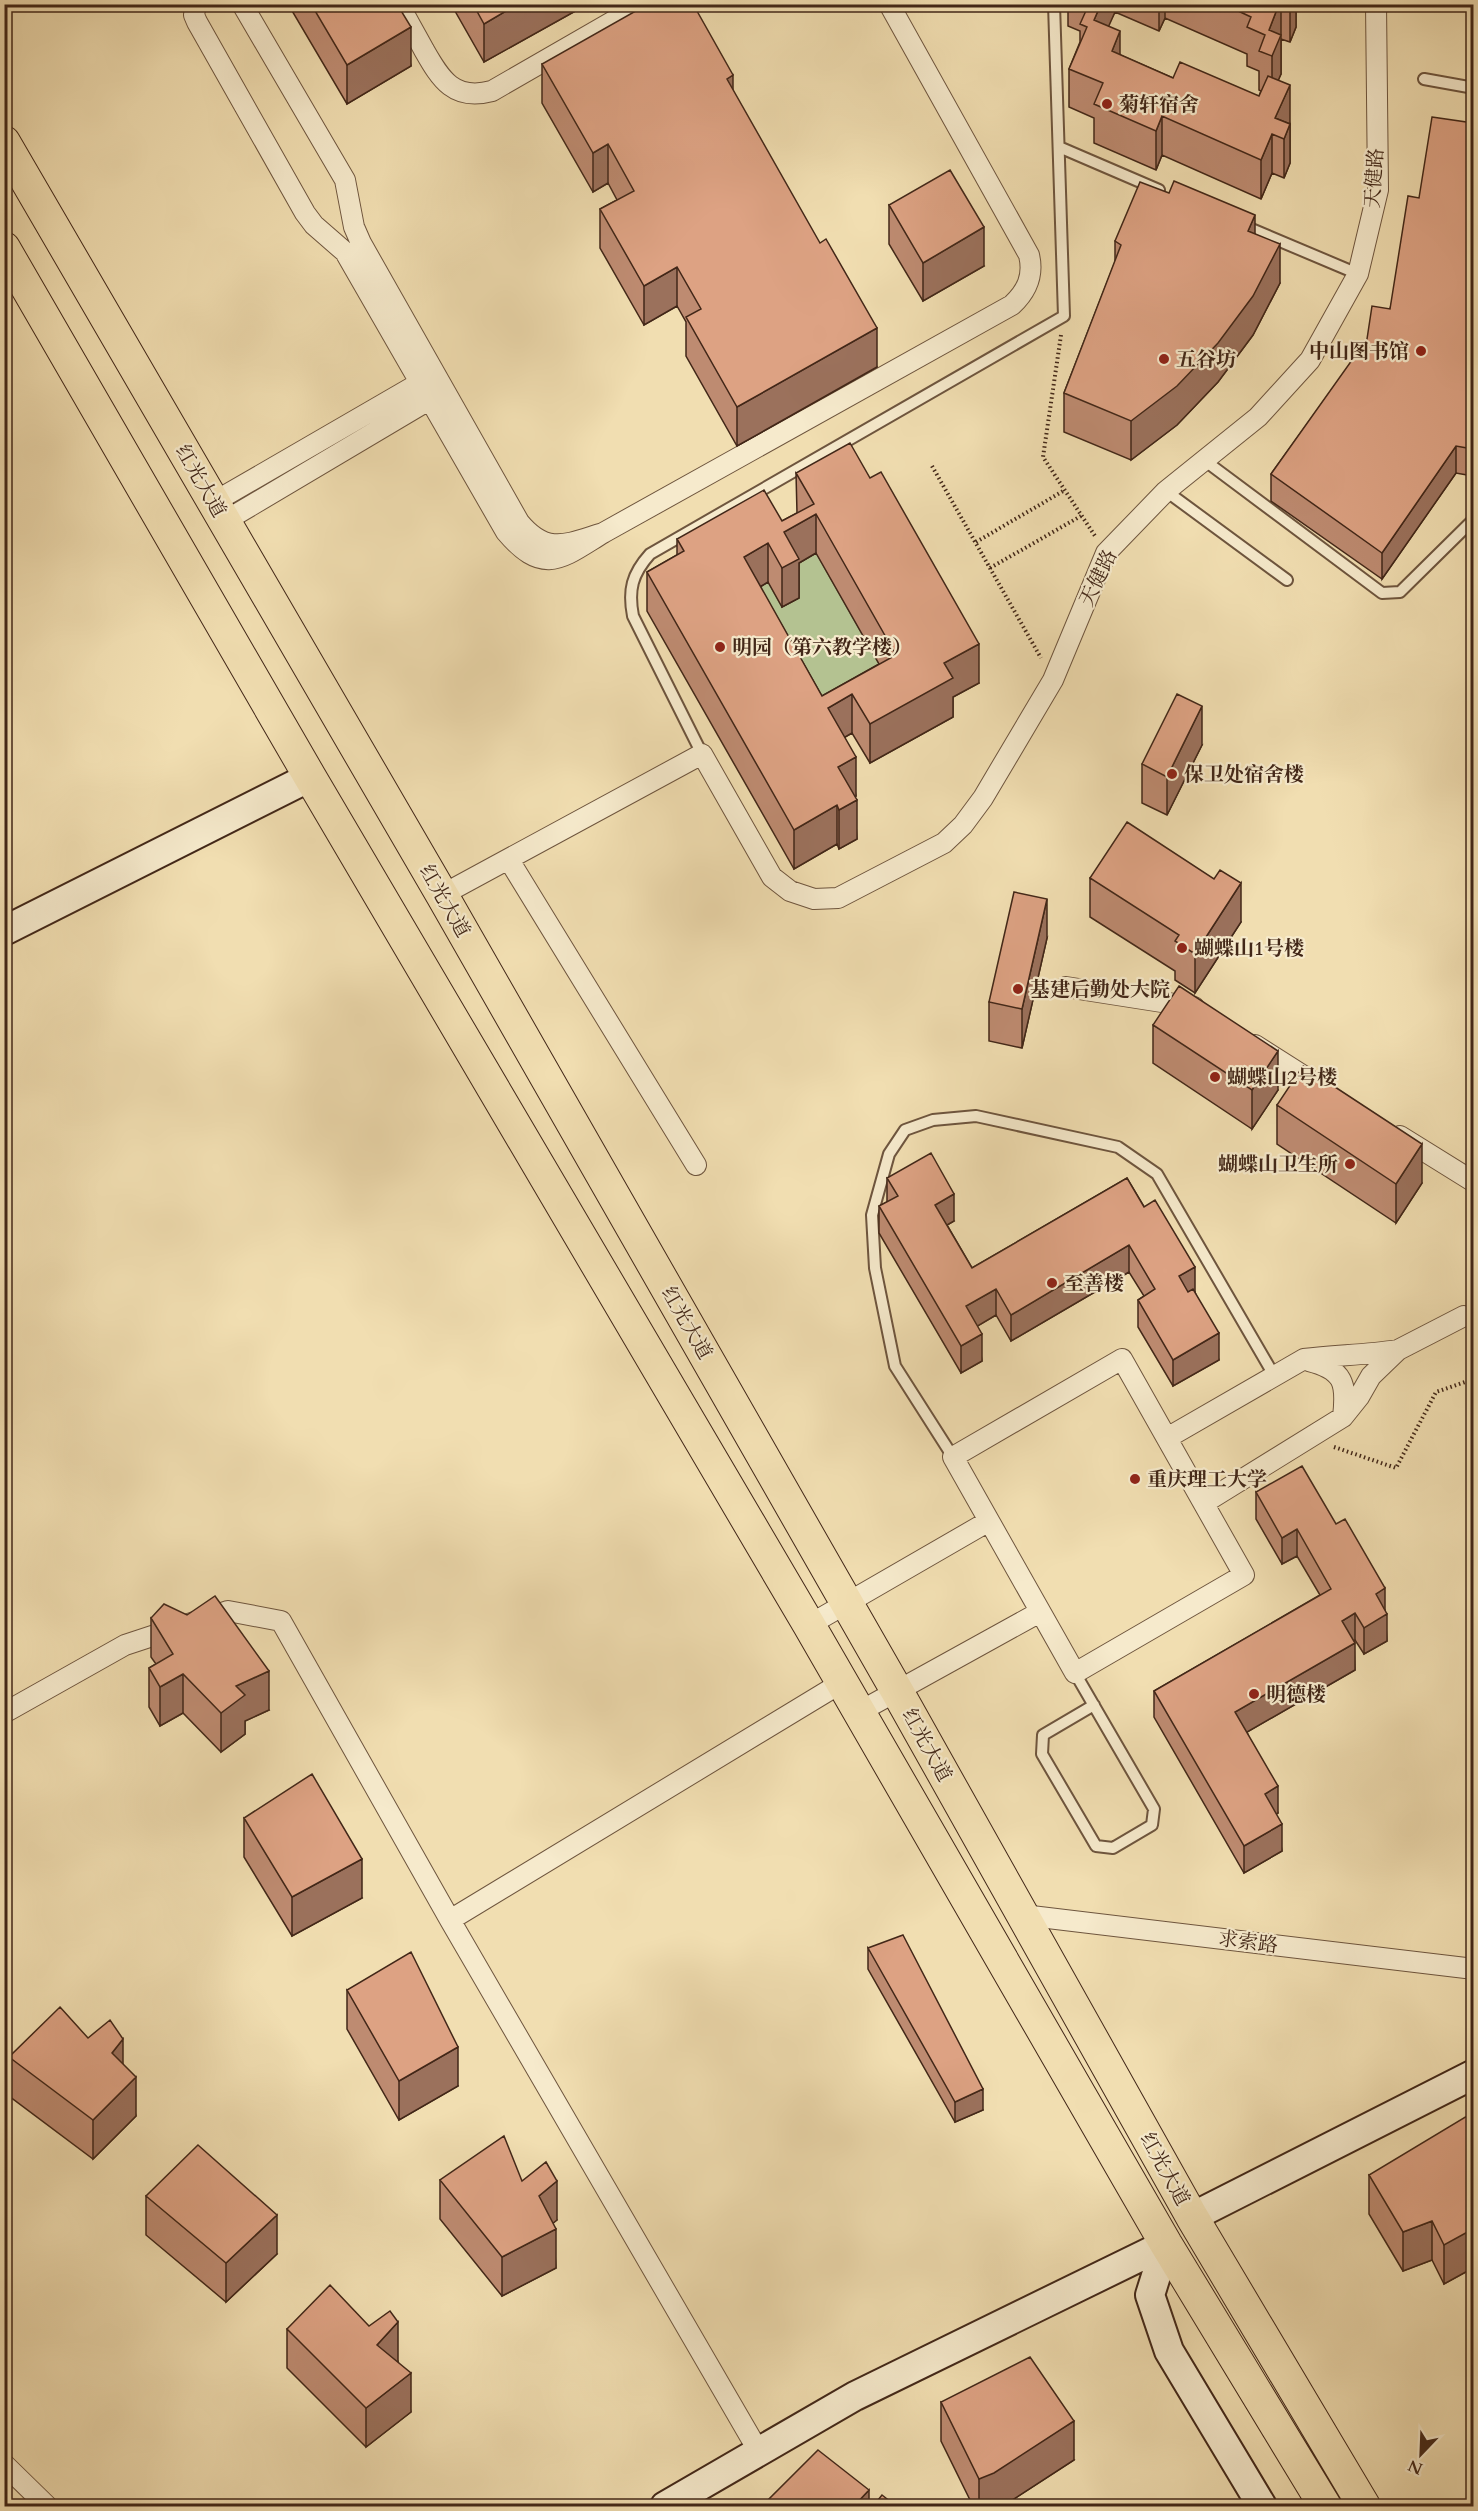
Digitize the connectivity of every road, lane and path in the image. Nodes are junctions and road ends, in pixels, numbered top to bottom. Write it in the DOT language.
graph roads {
  1 [pos="196,4"];
  2 [pos="242,4"];
  3 [pos="399,4"];
  4 [pos="643,4"];
  5 [pos="889,4"];
  6 [pos="1054,4"];
  7 [pos="1376,4"];
  8 [pos="1424,79"];
  9 [pos="1473,88"];
  10 [pos="4,142"];
  11 [pos="1059,147"];
  12 [pos="1166,193"];
  13 [pos="1230,220"];
  14 [pos="4,248"];
  15 [pos="1358,274"];
  16 [pos="1064,316"];
  17 [pos="432,387"];
  18 [pos="1204,460"];
  19 [pos="932,466"];
  20 [pos="1065,490"];
  21 [pos="1166,491"];
  22 [pos="219,512"];
  23 [pos="1081,516"];
  24 [pos="1473,519"];
  25 [pos="976,542"];
  26 [pos="1106,553"];
  27 [pos="990,568"];
  28 [pos="1287,580"];
  29 [pos="1053,680"];
  30 [pos="702,754"];
  31 [pos="310,777"];
  32 [pos="509,860"];
  33 [pos="442,895"];
  34 [pos="4,931"];
  35 [pos="1066,987"];
  36 [pos="1211,1018"];
  37 [pos="1242,1036"];
  38 [pos="1332,1094"];
  39 [pos="1383,1125"];
  40 [pos="696,1165"];
  41 [pos="1473,1182"];
  42 [pos="1464,1316"];
  43 [pos="1398,1350"];
  44 [pos="1304,1359"];
  45 [pos="1275,1377"];
  46 [pos="1473,1379"];
  47 [pos="1343,1417"];
  48 [pos="1167,1438"];
  49 [pos="1352,1453"];
  50 [pos="953,1457"];
  51 [pos="1203,1503"];
  52 [pos="989,1521"];
  53 [pos="846,1602"];
  54 [pos="1040,1612"];
  55 [pos="809,1625"];
  56 [pos="1075,1673"];
  57 [pos="841,1683"];
  58 [pos="897,1691"];
  59 [pos="1094,1705"];
  60 [pos="859,1712"];
  61 [pos="4,1713"];
  62 [pos="1023,1915"];
  63 [pos="450,1920"];
  64 [pos="1473,1969"];
  65 [pos="1473,2074"];
  66 [pos="1192,2217"];
  67 [pos="1166,2244"];
  68 [pos="759,2452"];
  69 [pos="4,2464"];
  70 [pos="47,2506"];
  71 [pos="665,2506"];
  72 [pos="1262,2506"];
  73 [pos="1325,2506"];
  74 [pos="1364,2506"];
  1 -- 17 [label="street"];
  2 -- 17 [label="street"];
  3 -- 4 [label="street"];
  5 -- 17 [label="street"];
  6 -- 11 [label="lane"];
  7 -- 15 [label="street, 天健路"];
  8 -- 9 [label="lane"];
  10 -- 22 [label="main road, 红光大道"];
  11 -- 12 [label="lane"];
  11 -- 16 [label="lane"];
  13 -- 15 [label="lane"];
  14 -- 31 [label="main road, 红光大道"];
  15 -- 18 [label="street, 天健路"];
  16 -- 20 [label="path"];
  16 -- 30 [label="lane"];
  17 -- 22 [label="street"];
  18 -- 21 [label="street, 天健路"];
  18 -- 24 [label="lane"];
  19 -- 25 [label="path"];
  20 -- 23 [label="path"];
  20 -- 25 [label="path"];
  21 -- 26 [label="street, 天健路"];
  21 -- 28 [label="lane"];
  22 -- 33 [label="main road, 红光大道"];
  23 -- 26 [label="path"];
  23 -- 27 [label="path"];
  25 -- 27 [label="path"];
  26 -- 29 [label="street, 天健路"];
  27 -- 29 [label="path"];
  29 -- 30 [label="street, 天健路"];
  30 -- 32 [label="street"];
  31 -- 34 [label="street"];
  31 -- 55 [label="main road, 红光大道"];
  32 -- 33 [label="street"];
  32 -- 40 [label="street"];
  33 -- 53 [label="main road, 红光大道"];
  35 -- 36 [label="street"];
  37 -- 38 [label="street"];
  39 -- 41 [label="street"];
  42 -- 43 [label="street"];
  43 -- 44 [label="street"];
  43 -- 47 [label="street"];
  44 -- 45 [label="street"];
  44 -- 47 [label="street"];
  45 -- 48 [label="street"];
  45 -- 50 [label="lane"];
  46 -- 49 [label="path"];
  47 -- 51 [label="street"];
  48 -- 50 [label="street"];
  48 -- 51 [label="street"];
  50 -- 52 [label="street"];
  51 -- 56 [label="street"];
  52 -- 53 [label="street"];
  52 -- 54 [label="street"];
  53 -- 55 [label="street"];
  53 -- 58 [label="main road, 红光大道"];
  54 -- 56 [label="street"];
  54 -- 58 [label="street"];
  55 -- 57 [label="main road, 红光大道"];
  56 -- 59 [label="lane"];
  57 -- 60 [label="main road, 红光大道"];
  57 -- 63 [label="street"];
  58 -- 60 [label="street"];
  58 -- 62 [label="main road, 红光大道"];
  59 -- 59 [label="lane"];
  60 -- 67 [label="main road, 红光大道"];
  61 -- 63 [label="street"];
  62 -- 64 [label="street, 求索路"];
  62 -- 66 [label="main road, 红光大道"];
  63 -- 68 [label="street"];
  65 -- 66 [label="street"];
  66 -- 74 [label="main road, 红光大道"];
  67 -- 68 [label="street"];
  67 -- 72 [label="street"];
  67 -- 73 [label="main road, 红光大道"];
  68 -- 71 [label="street"];
  69 -- 70 [label="street"];
}
